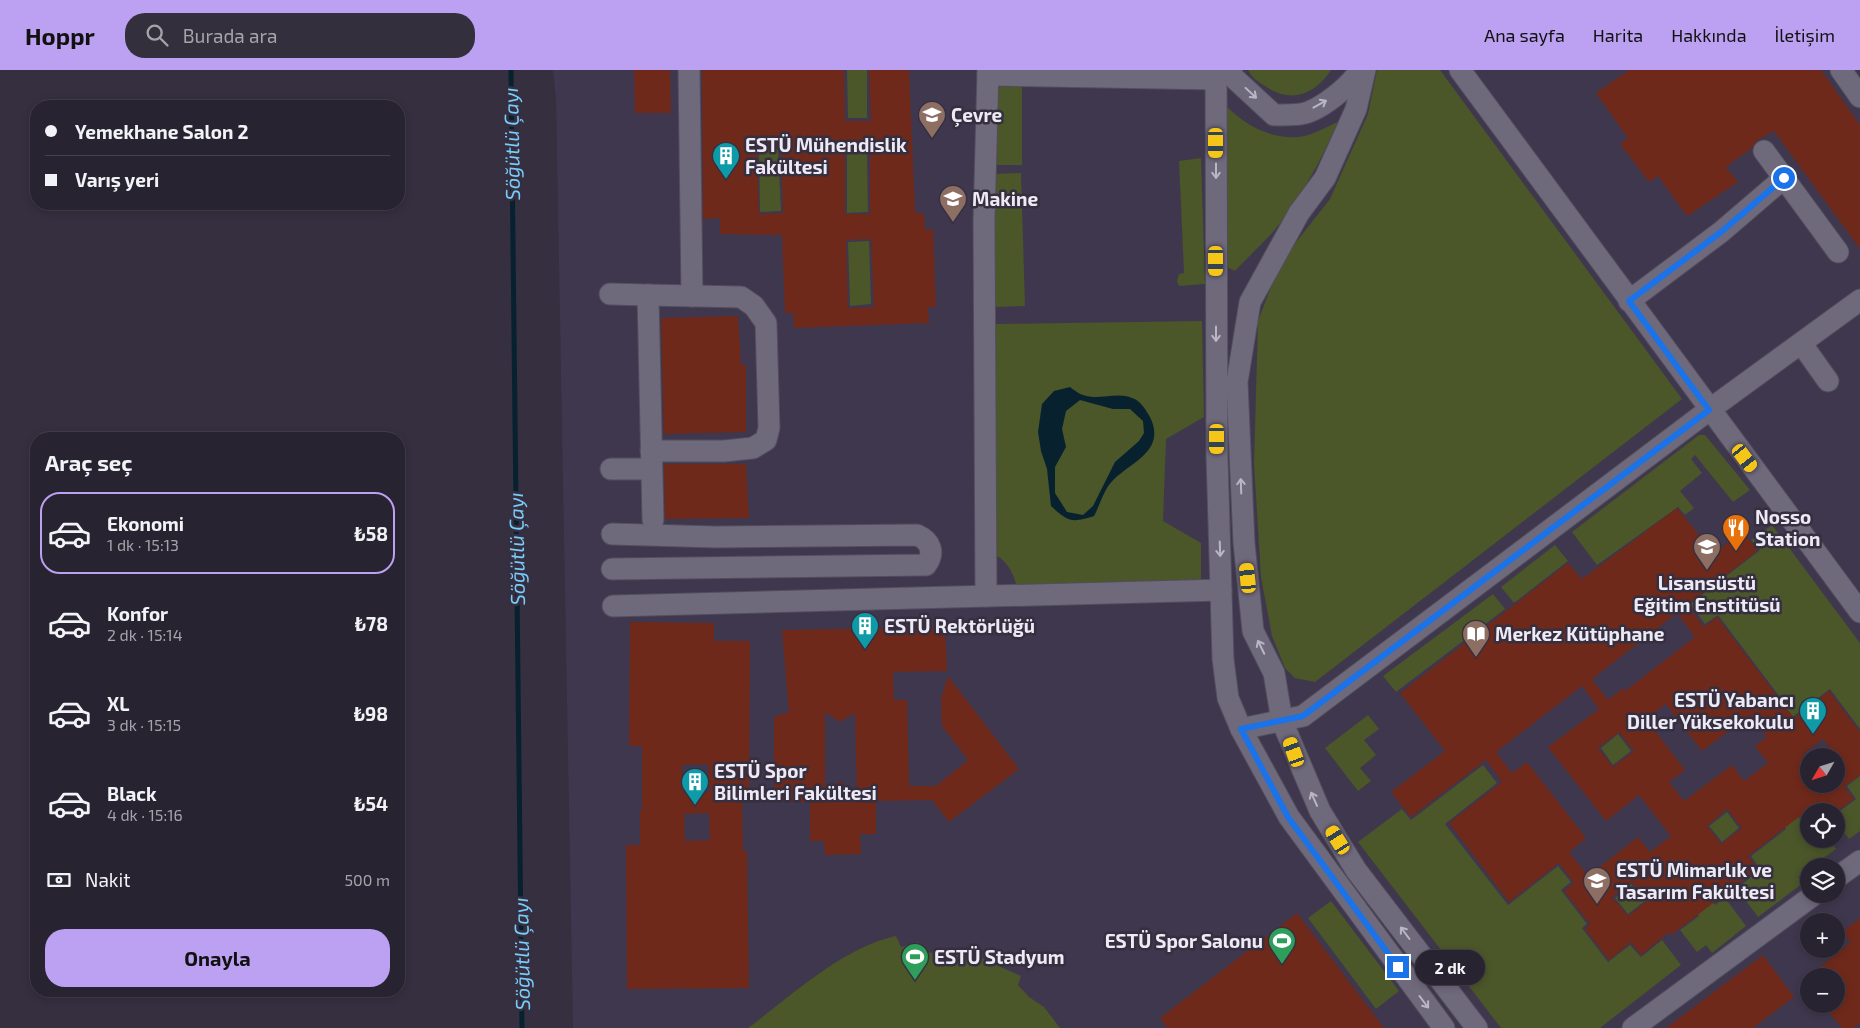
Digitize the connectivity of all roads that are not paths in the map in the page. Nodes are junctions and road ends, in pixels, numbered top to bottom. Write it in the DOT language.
graph roads {
  1 [pos="689,70"];
  2 [pos="1360,70"];
  3 [pos="1365,70"];
  4 [pos="1460,70"];
  5 [pos="1840,70"];
  6 [pos="988,72"];
  7 [pos="1220,73"];
  8 [pos="1860,97"];
  9 [pos="1764,151"];
  10 [pos="1784,178"];
  11 [pos="1838,252"];
  12 [pos="610,294"];
  13 [pos="648,296"];
  14 [pos="692,296"];
  15 [pos="1860,300"];
  16 [pos="1629,301"];
  17 [pos="1801,343"];
  18 [pos="1828,381"];
  19 [pos="1709,410"];
  20 [pos="651,460"];
  21 [pos="611,469"];
  22 [pos="652,528"];
  23 [pos="612,534"];
  24 [pos="612,569"];
  25 [pos="651,569"];
  26 [pos="1221,590"];
  27 [pos="986,596"];
  28 [pos="613,606"];
  29 [pos="1860,612"];
  30 [pos="1282,721"];
  31 [pos="1241,729"];
  32 [pos="1860,861"];
  33 [pos="1845,872"];
  34 [pos="1803,903"];
  35 [pos="1444,1028"];
  36 [pos="1477,1028"];
  37 [pos="1632,1028"];
  1 -- 14 [label="street"];
  7 -- 2 [label="street, one-way"];
  30 -- 3 [label="street, one-way"];
  4 -- 16 [label="street"];
  5 -- 8 [label="street"];
  6 -- 7 [label="street"];
  6 -- 27 [label="street"];
  7 -- 26 [label="street, one-way"];
  9 -- 10 [label="street"];
  10 -- 11 [label="street"];
  10 -- 16 [label="street"];
  12 -- 13 [label="street"];
  13 -- 14 [label="street"];
  13 -- 20 [label="street"];
  14 -- 20 [label="street"];
  15 -- 17 [label="street"];
  16 -- 19 [label="street"];
  17 -- 18 [label="street"];
  17 -- 19 [label="street"];
  19 -- 29 [label="street"];
  19 -- 30 [label="street"];
  20 -- 21 [label="street"];
  20 -- 22 [label="street"];
  22 -- 23 [label="street"];
  22 -- 25 [label="street"];
  22 -- 25 [label="street"];
  24 -- 25 [label="street"];
  26 -- 27 [label="street"];
  26 -- 31 [label="street"];
  27 -- 28 [label="street"];
  30 -- 31 [label="street"];
  36 -- 30 [label="street, one-way"];
  31 -- 35 [label="street, one-way"];
  32 -- 33 [label="street"];
  34 -- 37 [label="street"];
}
